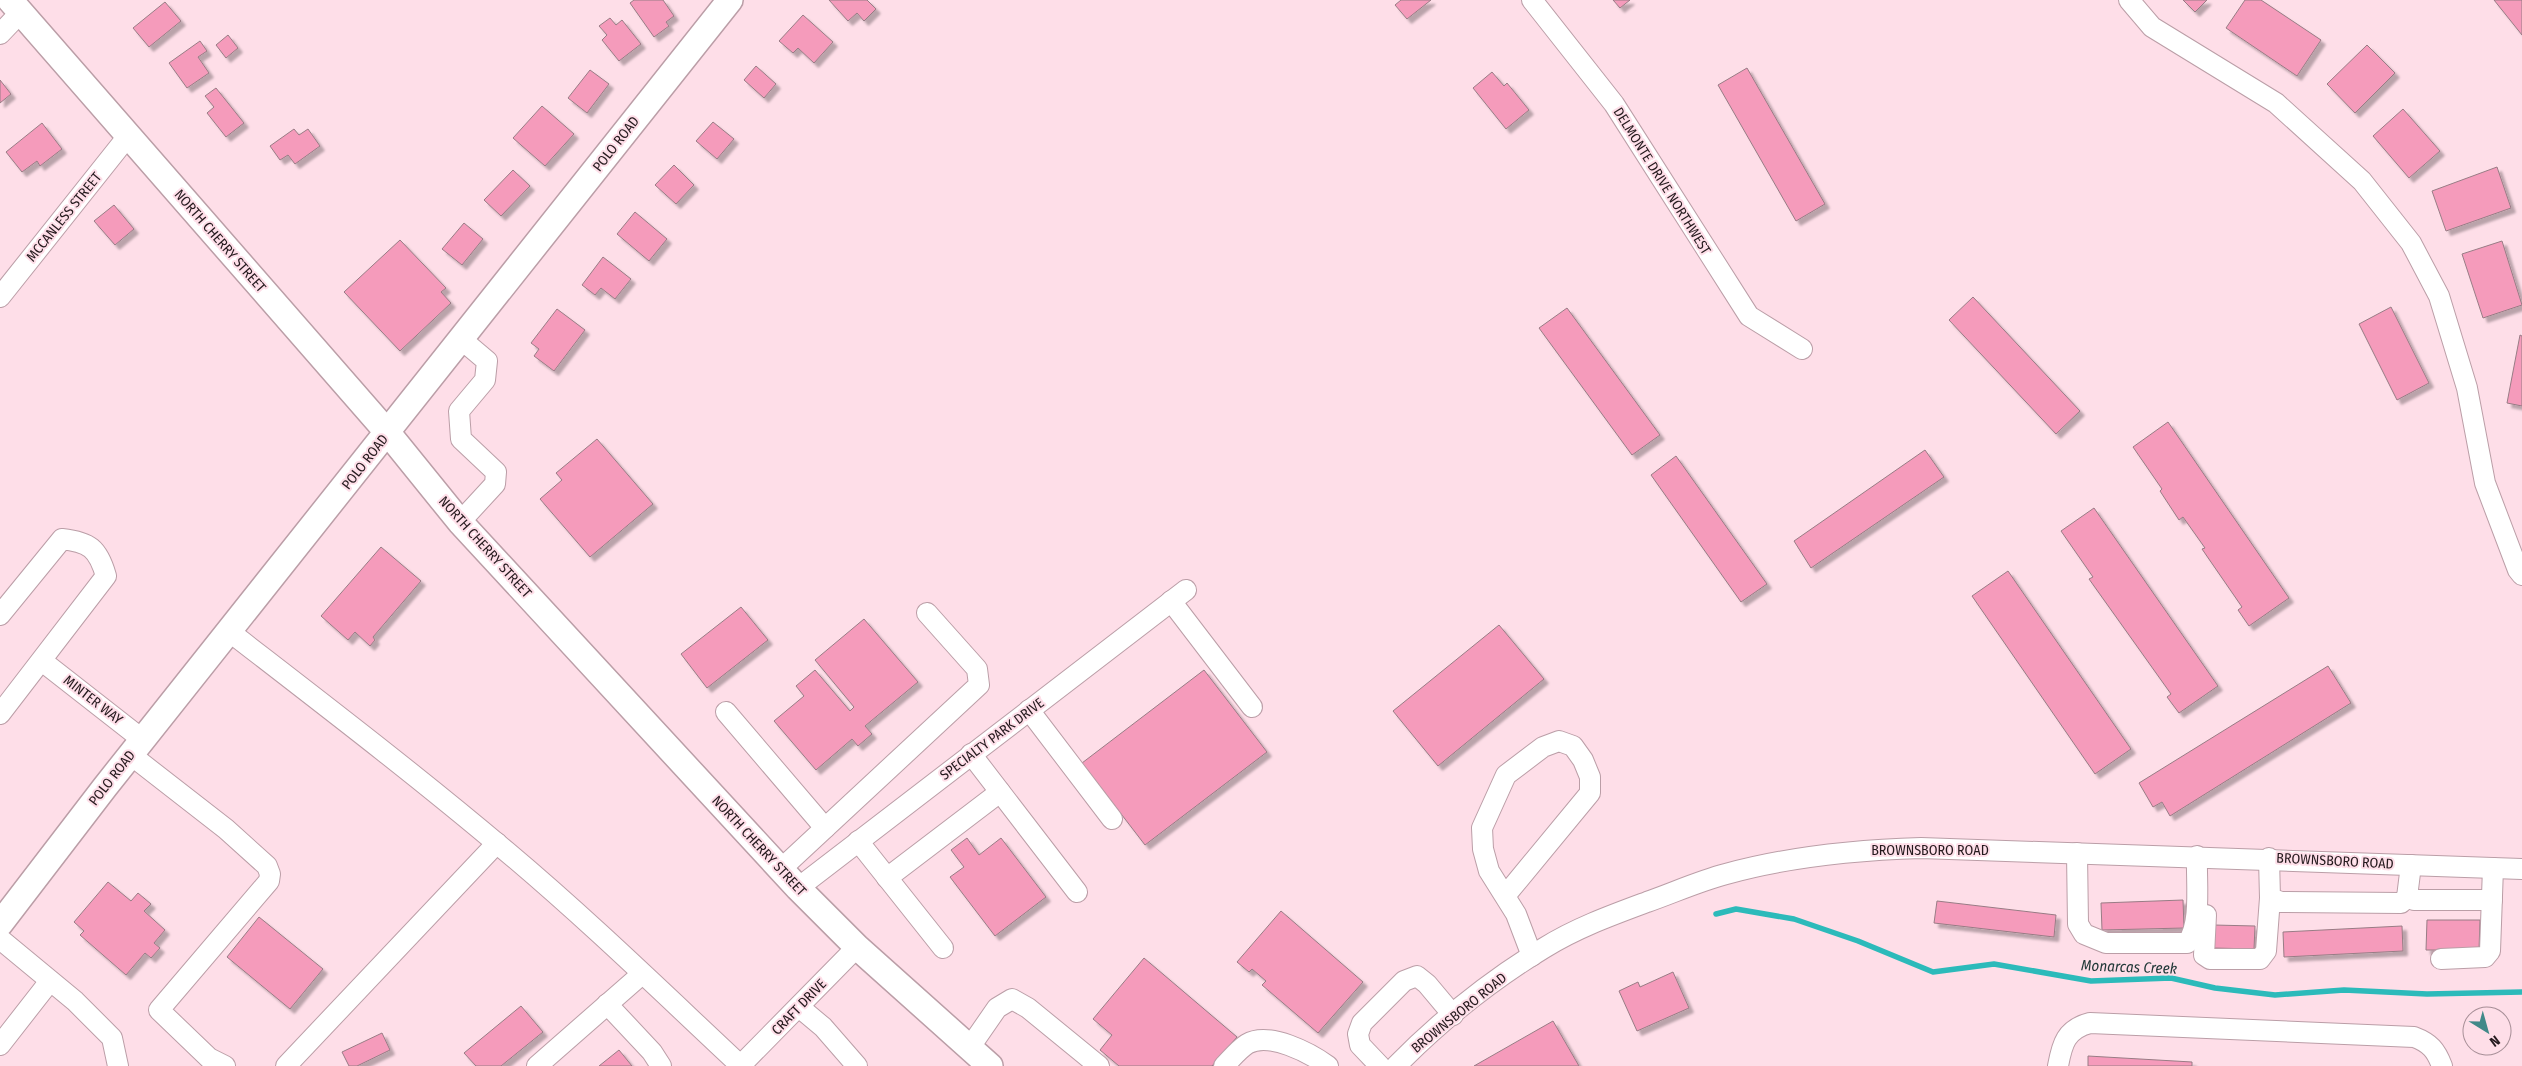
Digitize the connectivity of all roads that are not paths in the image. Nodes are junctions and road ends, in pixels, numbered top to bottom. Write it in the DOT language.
graph roads {
  1 [pos="1532,0"];
  2 [pos="2129,0"];
  3 [pos="721,4"];
  4 [pos="16,6"];
  5 [pos="0,34"];
  6 [pos="128,136"];
  7 [pos="0,297"];
  8 [pos="461,339"];
  9 [pos="1802,349"];
  10 [pos="388,433"];
  11 [pos="460,522"];
  12 [pos="2522,575"];
  13 [pos="926,613"];
  14 [pos="0,615"];
  15 [pos="230,632"];
  16 [pos="42,661"];
  17 [pos="7,692"];
  18 [pos="1252,707"];
  19 [pos="1029,710"];
  20 [pos="726,712"];
  21 [pos="0,714"];
  22 [pos="137,747"];
  23 [pos="972,754"];
  24 [pos="1000,792"];
  25 [pos="1112,819"];
  26 [pos="825,828"];
  27 [pos="858,841"];
  28 [pos="497,843"];
  29 [pos="2077,852"];
  30 [pos="2202,857"];
  31 [pos="2269,858"];
  32 [pos="2411,865"];
  33 [pos="2494,868"];
  34 [pos="781,869"];
  35 [pos="2522,869"];
  36 [pos="887,878"];
  37 [pos="798,888"];
  38 [pos="1077,892"];
  39 [pos="1505,896"];
  40 [pos="2407,897"];
  41 [pos="2270,898"];
  42 [pos="2492,900"];
  43 [pos="0,924"];
  44 [pos="0,939"];
  45 [pos="857,947"];
  46 [pos="943,948"];
  47 [pos="1532,956"];
  48 [pos="2441,960"];
  49 [pos="642,974"];
  50 [pos="50,981"];
  51 [pos="607,1004"];
  52 [pos="799,1007"];
  53 [pos="1453,1015"];
  54 [pos="0,1045"];
  55 [pos="970,1046"];
  56 [pos="539,1065"];
  57 [pos="118,1066"];
  58 [pos="225,1066"];
  59 [pos="286,1066"];
  60 [pos="661,1066"];
  61 [pos="740,1066"];
  62 [pos="857,1066"];
  63 [pos="990,1066"];
  64 [pos="1099,1066"];
  65 [pos="1224,1066"];
  66 [pos="1328,1066"];
  67 [pos="1380,1066"];
  68 [pos="1396,1066"];
  69 [pos="2058,1066"];
  70 [pos="2442,1066"];
  1 -- 9 [label="street, DELMONTE DRIVE NORTHWEST"];
  2 -- 12 [label="street"];
  3 -- 8 [label="main road, POLO ROAD"];
  4 -- 5 [label="street"];
  4 -- 6 [label="main road, NORTH CHERRY STREET"];
  6 -- 7 [label="street, MCCANLESS STREET"];
  6 -- 10 [label="main road, NORTH CHERRY STREET"];
  8 -- 10 [label="main road, POLO ROAD"];
  8 -- 11 [label="street"];
  10 -- 11 [label="main road, NORTH CHERRY STREET"];
  10 -- 15 [label="main road, POLO ROAD"];
  11 -- 34 [label="main road, NORTH CHERRY STREET"];
  13 -- 26 [label="street"];
  14 -- 16 [label="street"];
  15 -- 22 [label="main road, POLO ROAD"];
  15 -- 28 [label="street"];
  16 -- 17 [label="street"];
  16 -- 22 [label="street, MINTER WAY"];
  17 -- 21 [label="street"];
  18 -- 19 [label="street, SPECIALTY PARK DRIVE"];
  19 -- 23 [label="street, SPECIALTY PARK DRIVE"];
  19 -- 25 [label="street"];
  20 -- 26 [label="street"];
  22 -- 43 [label="main road, POLO ROAD"];
  22 -- 58 [label="street, MINTER WAY"];
  23 -- 24 [label="street"];
  23 -- 27 [label="street, SPECIALTY PARK DRIVE"];
  24 -- 36 [label="street"];
  24 -- 38 [label="street"];
  26 -- 34 [label="street"];
  27 -- 36 [label="street"];
  27 -- 37 [label="street, SPECIALTY PARK DRIVE"];
  28 -- 49 [label="street"];
  28 -- 59 [label="street"];
  29 -- 30 [label="street, BROWNSBORO ROAD"];
  29 -- 30 [label="street"];
  29 -- 47 [label="street, BROWNSBORO ROAD"];
  30 -- 31 [label="street, BROWNSBORO ROAD"];
  30 -- 41 [label="street"];
  31 -- 32 [label="street, BROWNSBORO ROAD"];
  31 -- 41 [label="street"];
  32 -- 33 [label="street, BROWNSBORO ROAD"];
  32 -- 40 [label="street"];
  33 -- 35 [label="street, BROWNSBORO ROAD"];
  33 -- 42 [label="street"];
  34 -- 37 [label="main road, NORTH CHERRY STREET"];
  36 -- 46 [label="street"];
  37 -- 45 [label="main road, NORTH CHERRY STREET"];
  39 -- 39 [label="street"];
  39 -- 47 [label="street"];
  40 -- 41 [label="street"];
  40 -- 42 [label="street"];
  42 -- 48 [label="street"];
  44 -- 50 [label="street"];
  45 -- 52 [label="street, CRAFT DRIVE"];
  45 -- 55 [label="main road, NORTH CHERRY STREET"];
  47 -- 53 [label="street, BROWNSBORO ROAD"];
  49 -- 51 [label="street"];
  49 -- 61 [label="street"];
  50 -- 54 [label="street"];
  50 -- 57 [label="street"];
  51 -- 56 [label="street"];
  51 -- 60 [label="street"];
  52 -- 61 [label="street, CRAFT DRIVE"];
  52 -- 62 [label="street"];
  53 -- 67 [label="street"];
  53 -- 68 [label="street, BROWNSBORO ROAD"];
  55 -- 63 [label="main road, NORTH CHERRY STREET"];
  55 -- 64 [label="street"];
  65 -- 66 [label="street"];
  69 -- 70 [label="street"];
}
